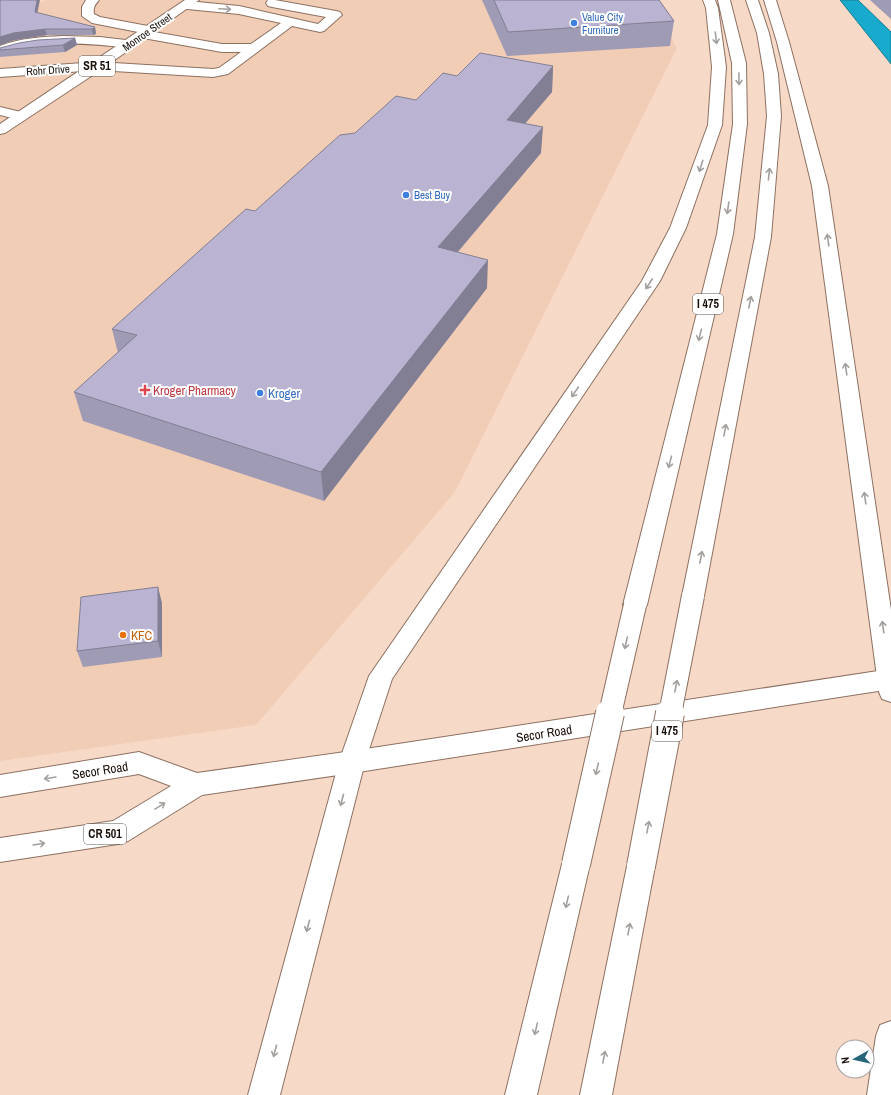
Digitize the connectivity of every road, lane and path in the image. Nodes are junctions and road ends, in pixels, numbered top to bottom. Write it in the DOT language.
graph roads {
  1 [pos="93,0"];
  2 [pos="710,0"];
  3 [pos="724,0"];
  4 [pos="752,0"];
  5 [pos="770,0"];
  6 [pos="262,1"];
  7 [pos="190,2"];
  8 [pos="289,22"];
  9 [pos="146,32"];
  10 [pos="85,41"];
  11 [pos="129,44"];
  12 [pos="253,48"];
  13 [pos="0,50"];
  14 [pos="67,52"];
  15 [pos="0,62"];
  16 [pos="97,66"];
  17 [pos="43,70"];
  18 [pos="0,73"];
  19 [pos="0,111"];
  20 [pos="20,116"];
  21 [pos="0,130"];
  22 [pos="891,683"];
  23 [pos="352,762"];
  24 [pos="196,784"];
  25 [pos="0,786"];
  26 [pos="0,850"];
  27 [pos="891,1036"];
  28 [pos="264,1095"];
  29 [pos="521,1095"];
  30 [pos="596,1095"];
  31 [pos="883,1095"];
  1 -- 9 [label="main road"];
  2 -- 23 [label="main road, one-way"];
  3 -- 29 [label="main road, I 475, one-way, bridge"];
  30 -- 4 [label="main road, I 475, one-way, bridge"];
  22 -- 5 [label="main road, one-way"];
  6 -- 8 [label="main road"];
  7 -- 8 [label="main road, one-way"];
  7 -- 9 [label="main road, Monroe Street / SR 51"];
  8 -- 12 [label="main road, Rohr Drive"];
  9 -- 11 [label="main road, Monroe Street / SR 51"];
  9 -- 12 [label="main road"];
  10 -- 11 [label="main road"];
  10 -- 13 [label="main road"];
  10 -- 14 [label="main road"];
  11 -- 16 [label="main road, Monroe Street / SR 51"];
  12 -- 16 [label="main road, Rohr Drive"];
  15 -- 17 [label="main road"];
  16 -- 17 [label="main road, Rohr Drive"];
  16 -- 20 [label="main road, Monroe Street / SR 51"];
  17 -- 18 [label="main road, Rohr Drive"];
  19 -- 20 [label="main road"];
  20 -- 21 [label="main road, Monroe Street / SR 51"];
  22 -- 23 [label="main road, Secor Road"];
  23 -- 24 [label="main road, Secor Road"];
  23 -- 28 [label="main road, one-way"];
  24 -- 25 [label="main road, Secor Road, one-way"];
  26 -- 24 [label="main road, Secor Road / CR 501, one-way"];
  27 -- 31 [label="main road"];
}
